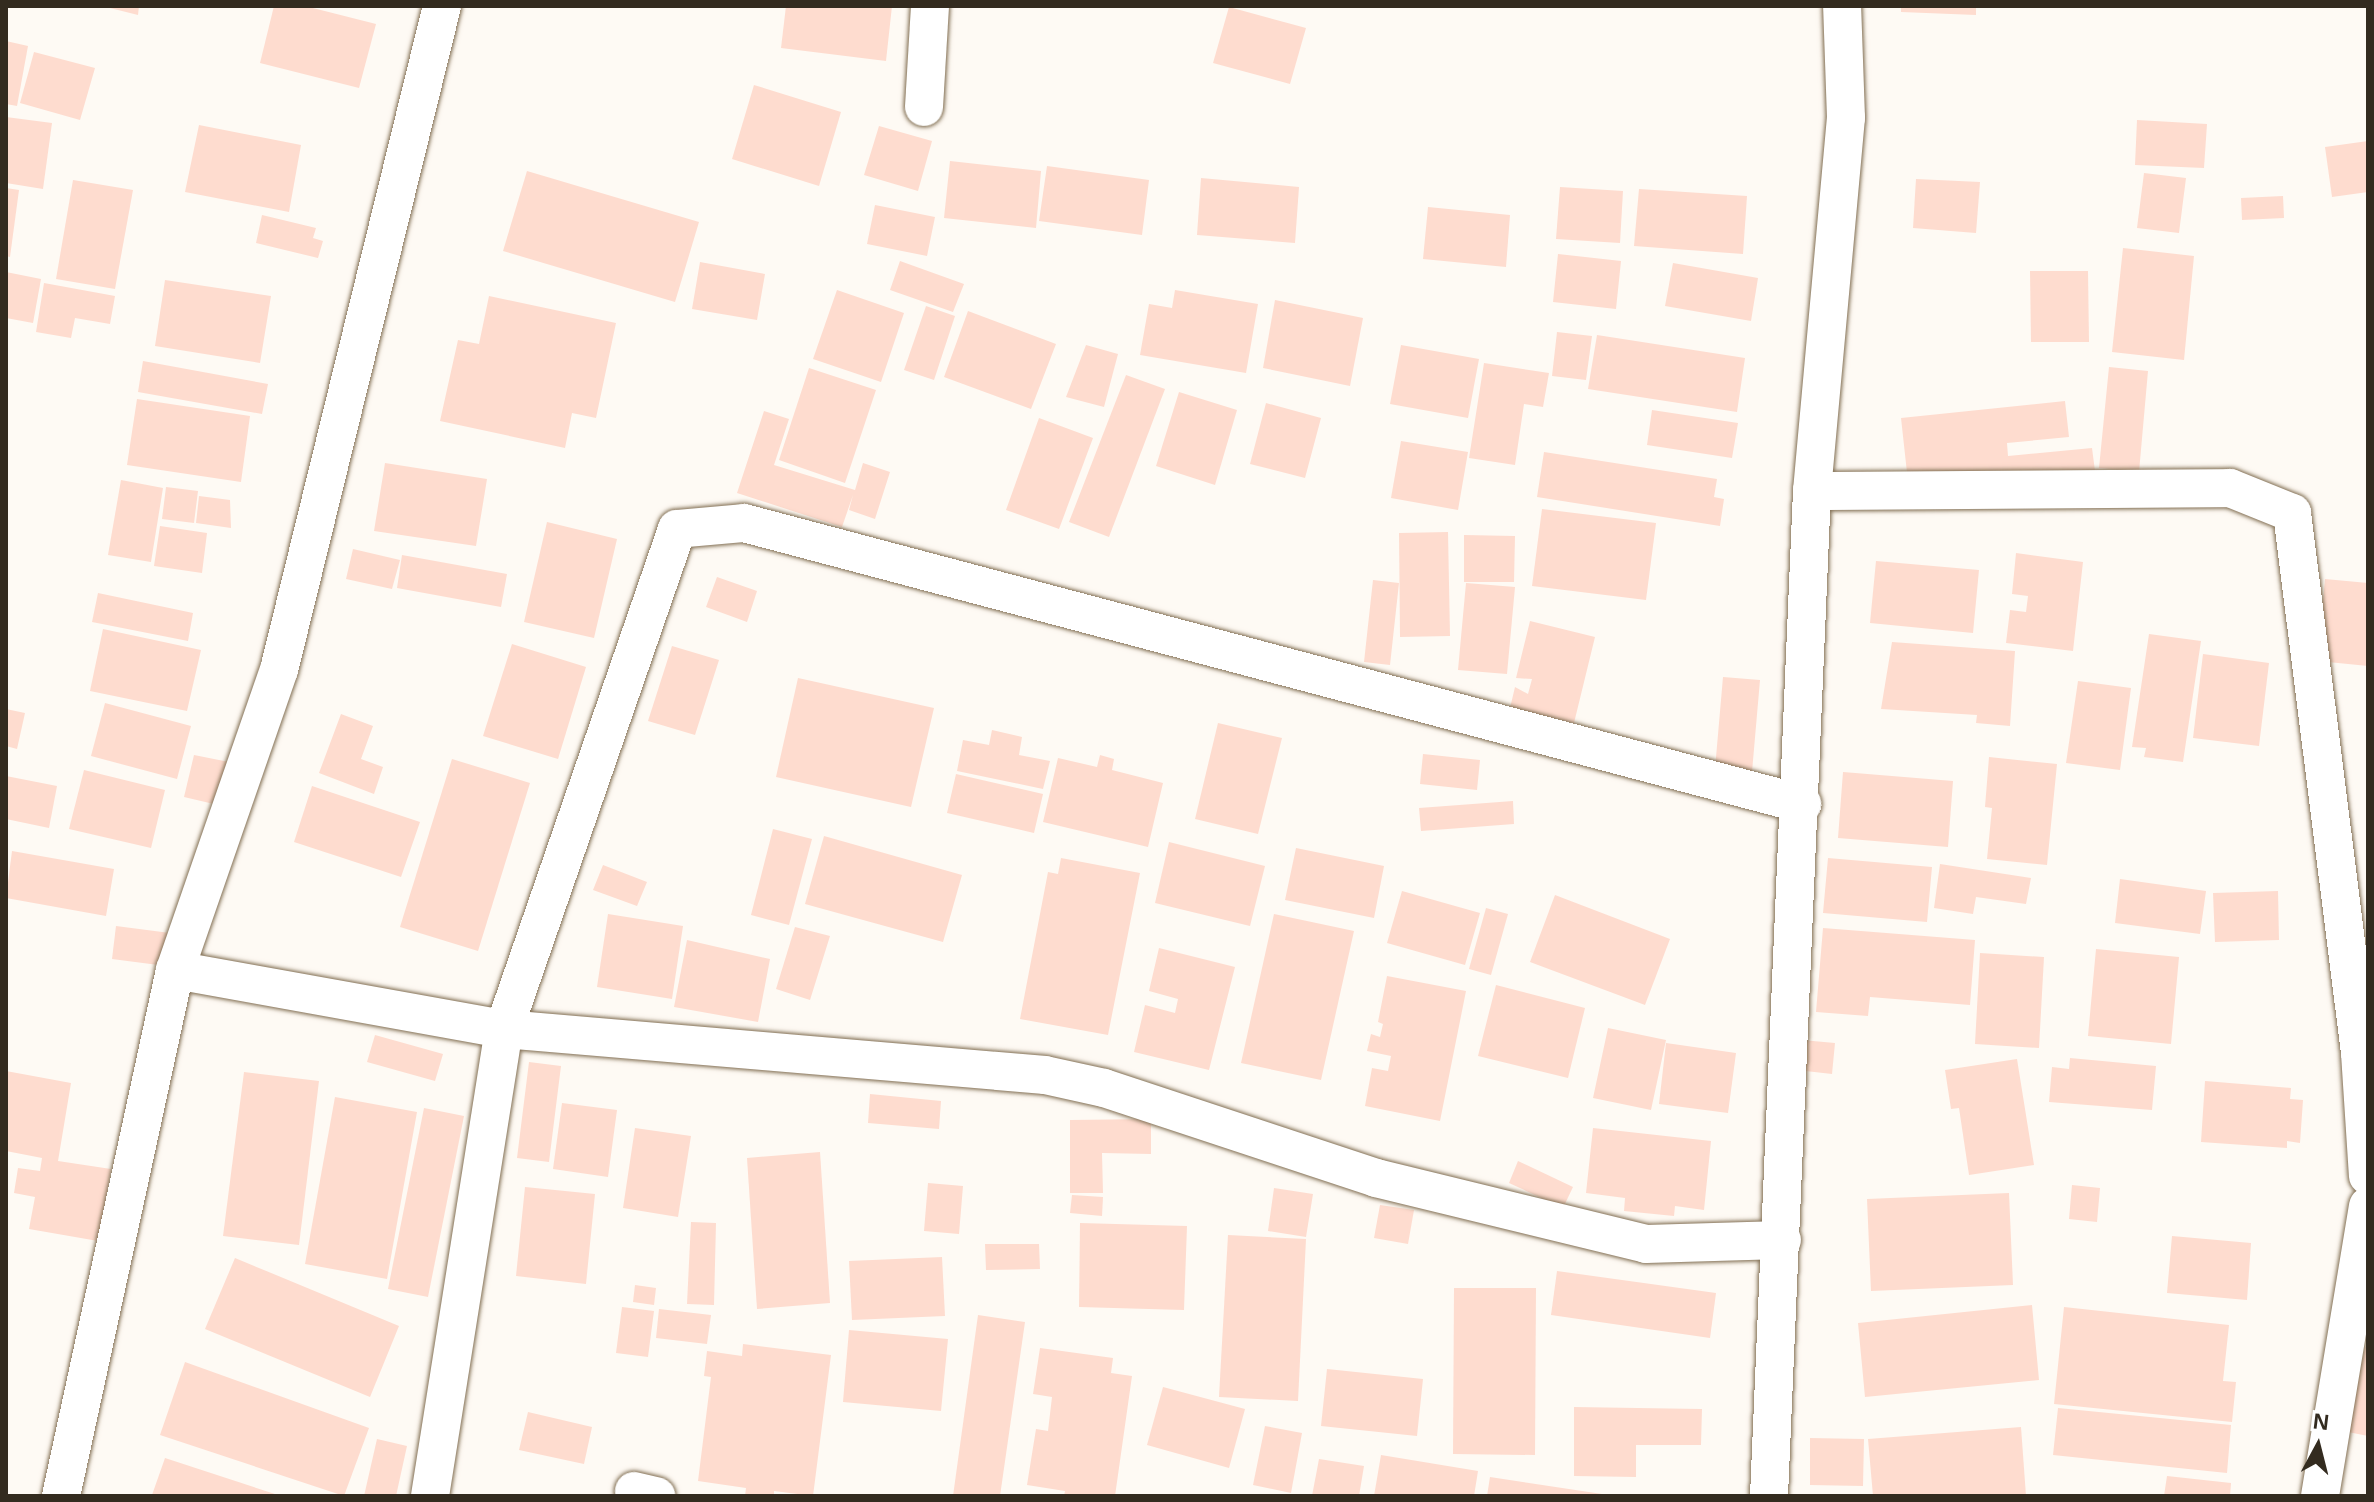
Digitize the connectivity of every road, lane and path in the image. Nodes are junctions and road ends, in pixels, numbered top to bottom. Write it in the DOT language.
graph roads {
  1 [pos="442,6"];
  2 [pos="930,6"];
  3 [pos="1842,6"];
  4 [pos="924,107"];
  5 [pos="1812,491"];
  6 [pos="1802,804"];
  7 [pos="175,970"];
  8 [pos="504,1029"];
  9 [pos="2368,1176"];
  10 [pos="2368,1206"];
  11 [pos="1782,1240"];
  12 [pos="61,1496"];
  13 [pos="430,1496"];
  14 [pos="1769,1496"];
  15 [pos="2320,1496"];
  1 -- 7 [label="street"];
  2 -- 4 [label="street"];
  3 -- 5 [label="street"];
  5 -- 6 [label="street"];
  5 -- 9 [label="street"];
  6 -- 8 [label="street"];
  6 -- 11 [label="street"];
  7 -- 8 [label="street"];
  7 -- 12 [label="street"];
  8 -- 11 [label="street"];
  8 -- 13 [label="street"];
  10 -- 15 [label="street"];
  11 -- 14 [label="street"];
}
